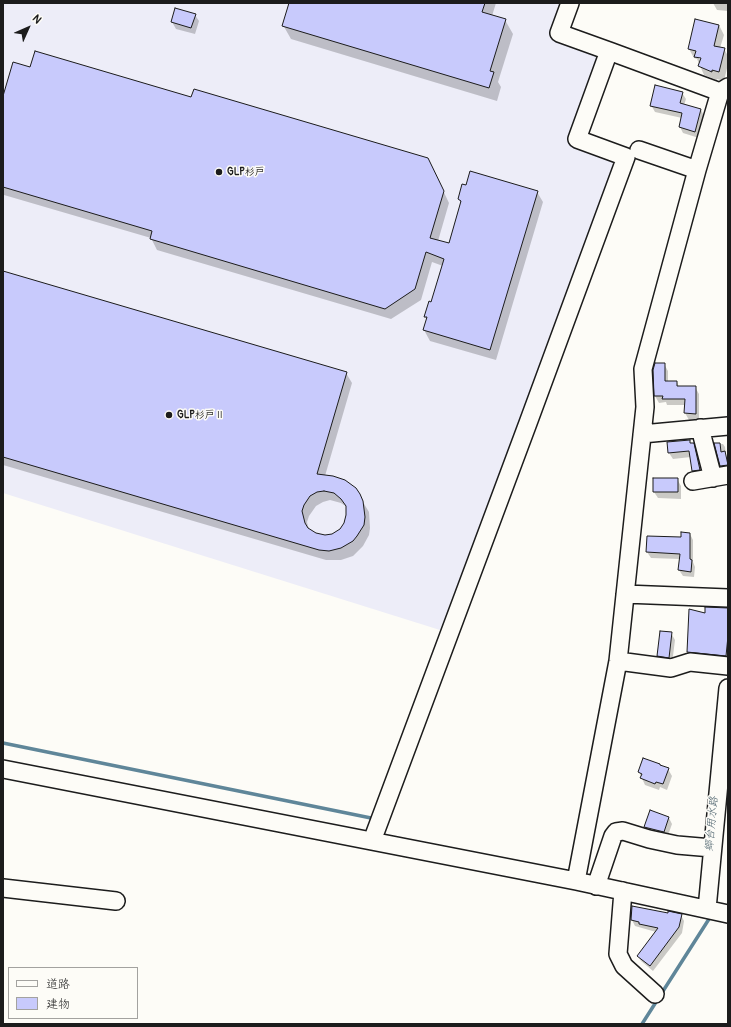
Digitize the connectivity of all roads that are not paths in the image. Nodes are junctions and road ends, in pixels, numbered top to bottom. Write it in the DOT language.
graph roads {
  1 [pos="570,3"];
  2 [pos="609,51"];
  3 [pos="724,89"];
  4 [pos="639,150"];
  5 [pos="697,170"];
  6 [pos="728,426"];
  7 [pos="700,428"];
  8 [pos="642,434"];
  9 [pos="721,477"];
  10 [pos="693,481"];
  11 [pos="625,594"];
  12 [pos="728,598"];
  13 [pos="618,661"];
  14 [pos="728,666"];
  15 [pos="728,695"];
  16 [pos="3,769"];
  17 [pos="372,841"];
  18 [pos="712,848"];
  19 [pos="576,881"];
  20 [pos="596,886"];
  21 [pos="3,888"];
  22 [pos="623,892"];
  23 [pos="116,901"];
  24 [pos="706,909"];
  25 [pos="728,914"];
  26 [pos="655,994"];
  1 -- 2 [label="street"];
  2 -- 3 [label="street"];
  2 -- 17 [label="street"];
  3 -- 5 [label="street"];
  4 -- 5 [label="street"];
  5 -- 8 [label="street"];
  6 -- 7 [label="street"];
  7 -- 8 [label="street"];
  7 -- 9 [label="street"];
  8 -- 11 [label="street"];
  9 -- 10 [label="street"];
  11 -- 12 [label="street"];
  11 -- 13 [label="street"];
  13 -- 14 [label="street"];
  13 -- 19 [label="street"];
  15 -- 18 [label="street"];
  16 -- 17 [label="street"];
  17 -- 19 [label="street"];
  18 -- 20 [label="street"];
  18 -- 24 [label="street"];
  19 -- 20 [label="street"];
  20 -- 22 [label="street"];
  21 -- 23 [label="street"];
  22 -- 24 [label="street"];
  22 -- 26 [label="street"];
  24 -- 25 [label="street"];
}
